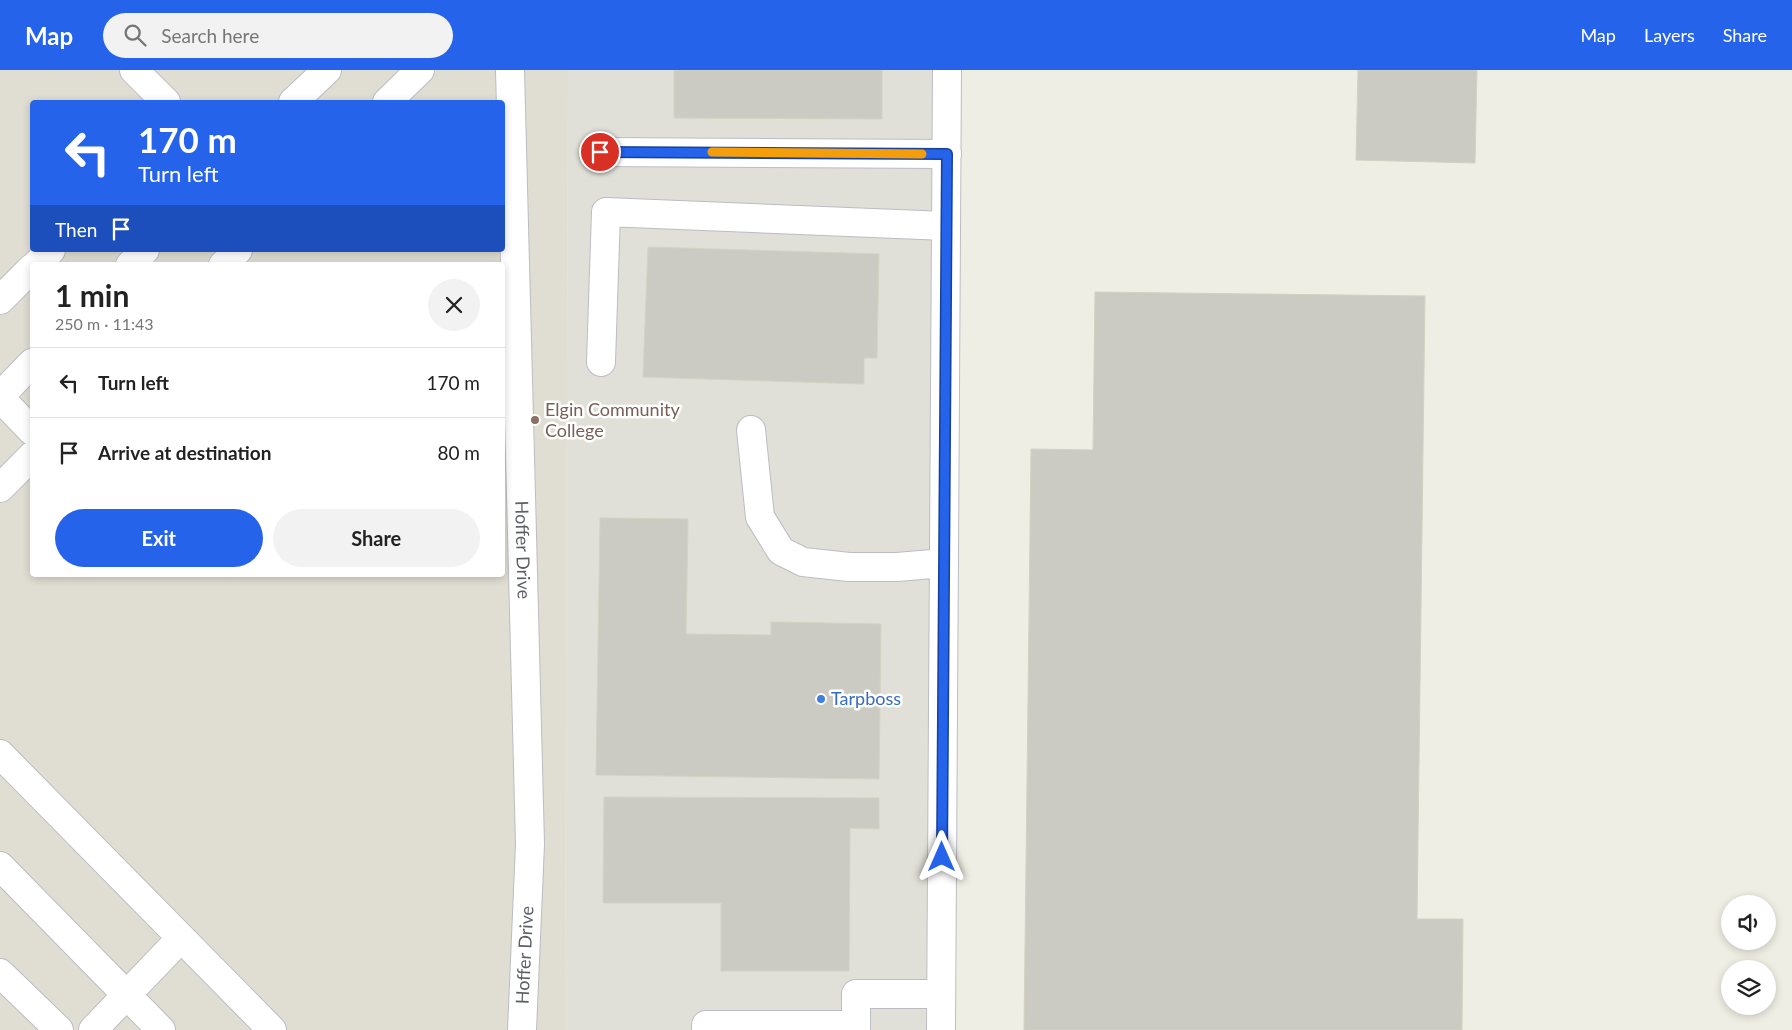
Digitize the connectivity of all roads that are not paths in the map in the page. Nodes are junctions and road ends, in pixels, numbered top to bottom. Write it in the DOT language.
graph roads {
  1 [pos="134,70"];
  2 [pos="327,70"];
  3 [pos="420,70"];
  4 [pos="510,70"];
  5 [pos="947,70"];
  6 [pos="164,100"];
  7 [pos="295,100"];
  8 [pos="389,100"];
  9 [pos="600,152"];
  10 [pos="947,154"];
  11 [pos="946,226"];
  12 [pos="49,252"];
  13 [pos="143,252"];
  14 [pos="236,252"];
  15 [pos="39,262"];
  16 [pos="133,262"];
  17 [pos="226,262"];
  18 [pos="30,270"];
  19 [pos="0,300"];
  20 [pos="601,362"];
  21 [pos="30,365"];
  22 [pos="0,397"];
  23 [pos="30,429"];
  24 [pos="751,430"];
  25 [pos="30,458"];
  26 [pos="0,488"];
  27 [pos="944,563"];
  28 [pos="0,754"];
  29 [pos="0,866"];
  30 [pos="181,938"];
  31 [pos="0,973"];
  32 [pos="941,994"];
  33 [pos="126,996"];
  34 [pos="856,1028"];
  35 [pos="59,1030"];
  36 [pos="93,1030"];
  37 [pos="161,1030"];
  38 [pos="272,1030"];
  39 [pos="522,1030"];
  40 [pos="706,1030"];
  41 [pos="941,1030"];
  1 -- 6 [label="street"];
  2 -- 7 [label="street"];
  3 -- 8 [label="street"];
  4 -- 39 [label="street, Hoffer Drive"];
  5 -- 10 [label="street"];
  9 -- 10 [label="street"];
  10 -- 11 [label="street"];
  11 -- 20 [label="street"];
  11 -- 27 [label="street"];
  12 -- 15 [label="street"];
  13 -- 16 [label="street"];
  14 -- 17 [label="street"];
  18 -- 19 [label="street"];
  21 -- 22 [label="street"];
  22 -- 23 [label="street"];
  24 -- 27 [label="street"];
  25 -- 26 [label="street"];
  27 -- 32 [label="street"];
  28 -- 30 [label="street"];
  29 -- 33 [label="street"];
  30 -- 33 [label="street"];
  30 -- 38 [label="street"];
  31 -- 35 [label="street"];
  32 -- 34 [label="street"];
  32 -- 41 [label="street"];
  33 -- 36 [label="street"];
  33 -- 37 [label="street"];
  34 -- 40 [label="street"];
}
